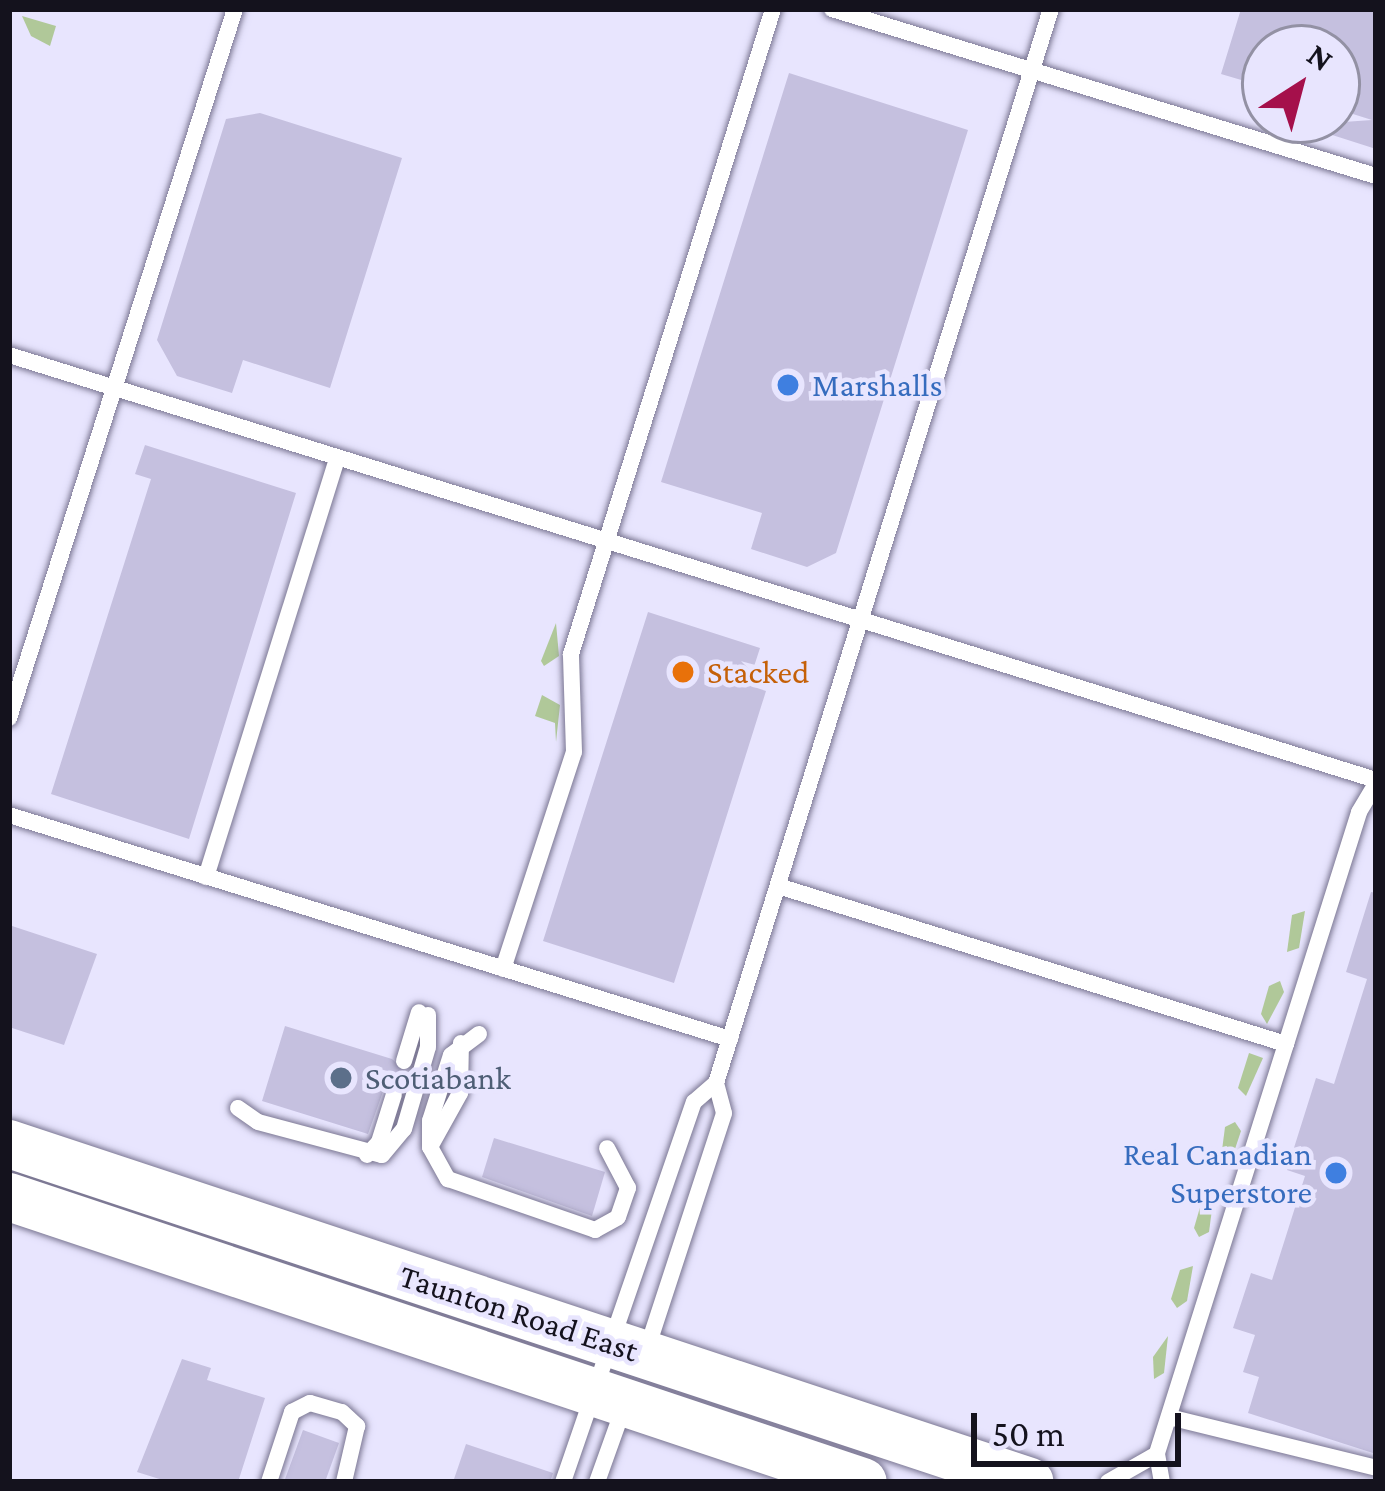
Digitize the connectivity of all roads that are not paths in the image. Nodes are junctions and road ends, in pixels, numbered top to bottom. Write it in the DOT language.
graph roads {
  1 [pos="235,9"];
  2 [pos="773,9"];
  3 [pos="832,9"];
  4 [pos="1052,9"];
  5 [pos="1033,70"];
  6 [pos="1376,176"];
  7 [pos="9,355"];
  8 [pos="114,388"];
  9 [pos="337,458"];
  10 [pos="604,543"];
  11 [pos="860,622"];
  12 [pos="9,716"];
  13 [pos="1376,782"];
  14 [pos="9,815"];
  15 [pos="206,877"];
  16 [pos="778,886"];
  17 [pos="503,969"];
  18 [pos="479,1034"];
  19 [pos="730,1039"];
  20 [pos="1286,1044"];
  21 [pos="404,1061"];
  22 [pos="716,1083"];
  23 [pos="394,1094"];
  24 [pos="238,1108"];
  25 [pos="9,1144"];
  26 [pos="607,1148"];
  27 [pos="366,1155"];
  28 [pos="9,1197"];
  29 [pos="624,1373"];
  30 [pos="1168,1417"];
  31 [pos="1157,1454"];
  32 [pos="1376,1468"];
  33 [pos="268,1482"];
  34 [pos="344,1482"];
  35 [pos="562,1482"];
  36 [pos="597,1482"];
  37 [pos="863,1482"];
  38 [pos="1030,1482"];
  39 [pos="1108,1482"];
  40 [pos="1162,1482"];
  1 -- 8 [label="lane"];
  2 -- 10 [label="lane"];
  3 -- 5 [label="lane"];
  4 -- 5 [label="lane"];
  5 -- 6 [label="lane"];
  5 -- 11 [label="lane"];
  7 -- 8 [label="lane"];
  8 -- 9 [label="lane"];
  8 -- 12 [label="lane"];
  9 -- 10 [label="lane"];
  9 -- 15 [label="lane"];
  10 -- 11 [label="lane"];
  10 -- 17 [label="lane"];
  11 -- 13 [label="lane"];
  11 -- 16 [label="lane"];
  13 -- 20 [label="lane"];
  14 -- 15 [label="lane"];
  15 -- 17 [label="lane"];
  16 -- 19 [label="lane"];
  16 -- 20 [label="lane"];
  17 -- 19 [label="lane"];
  18 -- 26 [label="lane"];
  19 -- 22 [label="lane"];
  20 -- 30 [label="lane"];
  21 -- 27 [label="lane"];
  22 -- 29 [label="lane"];
  22 -- 29 [label="lane"];
  23 -- 27 [label="lane"];
  24 -- 27 [label="lane"];
  25 -- 29 [label="main road, Taunton Road East"];
  28 -- 29 [label="main road, Taunton Road East"];
  29 -- 35 [label="lane"];
  29 -- 36 [label="lane"];
  29 -- 37 [label="main road, Taunton Road East"];
  29 -- 38 [label="main road, Taunton Road East"];
  30 -- 31 [label="lane"];
  30 -- 32 [label="lane"];
  31 -- 39 [label="lane"];
  31 -- 40 [label="lane"];
  33 -- 34 [label="lane"];
}
